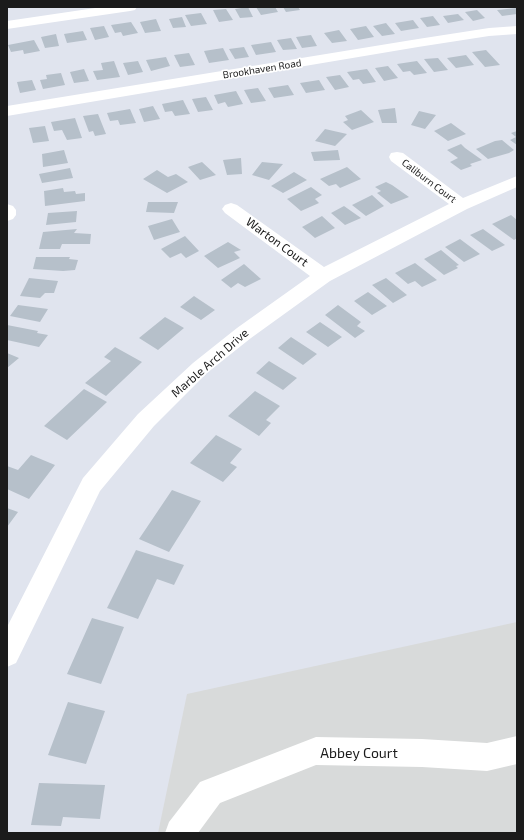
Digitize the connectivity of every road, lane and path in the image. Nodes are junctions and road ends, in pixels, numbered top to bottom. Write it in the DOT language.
graph roads {
  1 [pos="130,7"];
  2 [pos="7,25"];
  3 [pos="517,30"];
  4 [pos="7,111"];
  5 [pos="397,157"];
  6 [pos="517,181"];
  7 [pos="461,205"];
  8 [pos="231,209"];
  9 [pos="7,210"];
  10 [pos="7,215"];
  11 [pos="323,276"];
  12 [pos="7,654"];
  13 [pos="517,750"];
  14 [pos="180,833"];
  1 -- 2 [label="street"];
  3 -- 4 [label="street, Brookhaven Road"];
  5 -- 7 [label="street, Caliburn Court"];
  6 -- 7 [label="street, Marble Arch Drive"];
  7 -- 11 [label="street, Marble Arch Drive"];
  8 -- 11 [label="street, Warton Court"];
  9 -- 10 [label="street"];
  11 -- 12 [label="street, Marble Arch Drive"];
  13 -- 14 [label="street, Abbey Court"];
}
